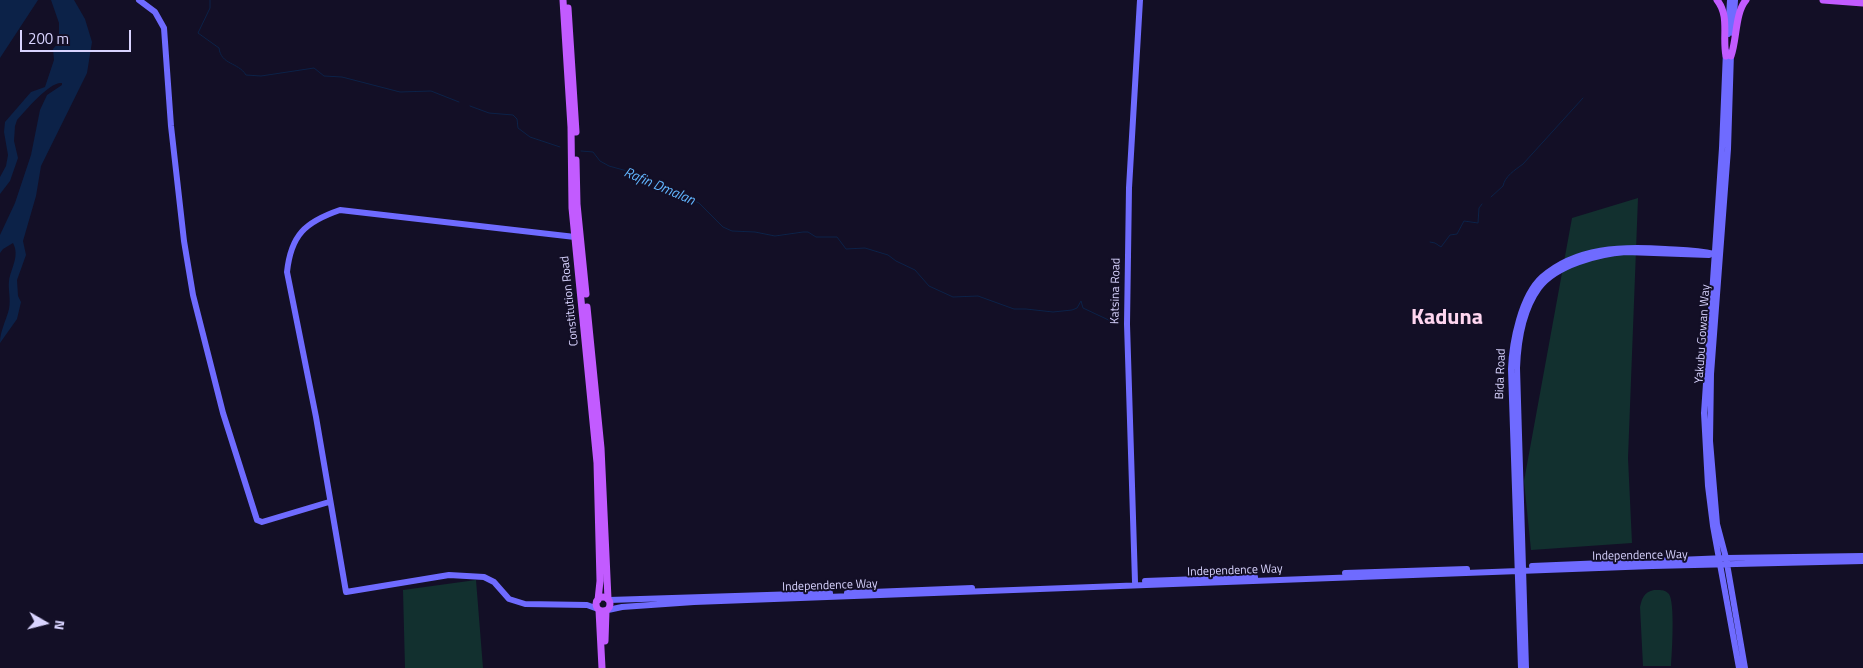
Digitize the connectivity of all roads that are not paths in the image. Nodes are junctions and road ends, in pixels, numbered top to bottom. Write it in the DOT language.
graph roads {
  1 [pos="139,0"];
  2 [pos="563,0"];
  3 [pos="568,0"];
  4 [pos="1140,0"];
  5 [pos="1717,0"];
  6 [pos="1730,0"];
  7 [pos="1735,0"];
  8 [pos="1746,0"];
  9 [pos="1823,0"];
  10 [pos="1863,2"];
  11 [pos="1729,56"];
  12 [pos="573,144"];
  13 [pos="574,152"];
  14 [pos="575,237"];
  15 [pos="1717,254"];
  16 [pos="584,296"];
  17 [pos="329,502"];
  18 [pos="1720,549"];
  19 [pos="1863,556"];
  20 [pos="1736,561"];
  21 [pos="1863,561"];
  22 [pos="1710,562"];
  23 [pos="1723,566"];
  24 [pos="1520,569"];
  25 [pos="1135,582"];
  26 [pos="608,599"];
  27 [pos="601,607"];
  28 [pos="602,668"];
  29 [pos="606,668"];
  30 [pos="1522,668"];
  31 [pos="1526,668"];
  32 [pos="1739,668"];
  33 [pos="1745,668"];
  1 -- 17 [label="street"];
  2 -- 12 [label="main road, Constitution Road"];
  3 -- 12 [label="main road, Constitution Road"];
  4 -- 25 [label="street, Katsina Road"];
  5 -- 11 [label="main road"];
  6 -- 11 [label="street, Yakubu Gowan Way"];
  7 -- 11 [label="street, Yakubu Gowan Way"];
  8 -- 11 [label="main road"];
  9 -- 10 [label="main road"];
  11 -- 15 [label="street, Yakubu Gowan Way"];
  12 -- 13 [label="main road, Constitution Road"];
  13 -- 14 [label="main road, Constitution Road"];
  13 -- 16 [label="main road, Constitution Road"];
  14 -- 16 [label="main road, Constitution Road"];
  14 -- 17 [label="street"];
  15 -- 18 [label="street, Yakubu Gowan Way"];
  15 -- 24 [label="street, Bida Road"];
  16 -- 26 [label="main road, Constitution Road"];
  16 -- 27 [label="main road, Constitution Road"];
  17 -- 27 [label="street, Independence Way"];
  18 -- 20 [label="street"];
  18 -- 22 [label="street"];
  18 -- 23 [label="street, Yakubu Gowan Way"];
  19 -- 20 [label="street, Independence Way"];
  20 -- 21 [label="street, Independence Way"];
  20 -- 23 [label="street, Independence Way"];
  22 -- 23 [label="street, Independence Way"];
  22 -- 24 [label="street, Independence Way"];
  23 -- 32 [label="street, Yakubu Gowan Way"];
  23 -- 33 [label="street, Yakubu Gowan Way"];
  24 -- 25 [label="street, Independence Way"];
  24 -- 27 [label="street, Independence Way"];
  24 -- 30 [label="street"];
  24 -- 31 [label="street"];
  25 -- 26 [label="street, Independence Way"];
  26 -- 27 [label="main road"];
  26 -- 27 [label="main road, Constitution Road"];
  27 -- 28 [label="main road"];
  27 -- 29 [label="main road"];
}
